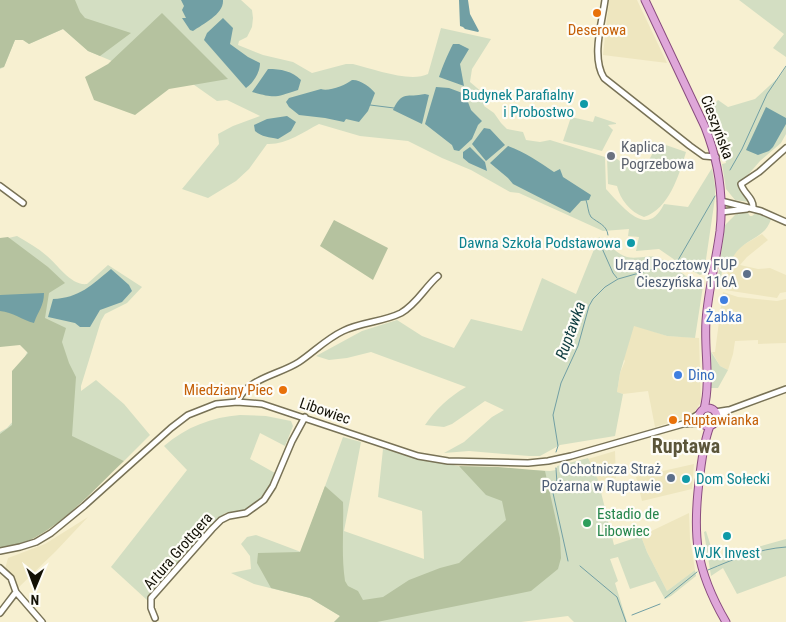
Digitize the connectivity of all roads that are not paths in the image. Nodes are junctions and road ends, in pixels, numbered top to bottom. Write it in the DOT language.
graph roads {
  1 [pos="605,0"];
  2 [pos="646,0"];
  3 [pos="786,148"];
  4 [pos="716,157"];
  5 [pos="0,186"];
  6 [pos="721,201"];
  7 [pos="23,203"];
  8 [pos="753,208"];
  9 [pos="721,212"];
  10 [pos="786,222"];
  11 [pos="438,276"];
  12 [pos="786,389"];
  13 [pos="237,402"];
  14 [pos="710,412"];
  15 [pos="305,417"];
  16 [pos="683,424"];
  17 [pos="705,424"];
  18 [pos="0,551"];
  19 [pos="0,568"];
  20 [pos="16,592"];
  21 [pos="0,613"];
  22 [pos="155,618"];
  23 [pos="42,622"];
  24 [pos="726,622"];
  1 -- 4 [label="street"];
  2 -- 4 [label="main road, Cieszyńska"];
  3 -- 8 [label="street"];
  4 -- 6 [label="main road, Cieszyńska"];
  5 -- 7 [label="street"];
  6 -- 8 [label="street"];
  6 -- 9 [label="main road, Cieszyńska"];
  8 -- 9 [label="street"];
  8 -- 10 [label="street"];
  9 -- 14 [label="main road, Cieszyńska"];
  11 -- 13 [label="street"];
  12 -- 14 [label="street, Libowiec"];
  13 -- 15 [label="street, Libowiec"];
  13 -- 18 [label="street, Libowiec"];
  14 -- 16 [label="street, Libowiec"];
  14 -- 17 [label="main road, Cieszyńska"];
  14 -- 17 [label="main road"];
  15 -- 16 [label="street, Libowiec"];
  15 -- 22 [label="street, Artura Grottgera"];
  16 -- 17 [label="street, Libowiec"];
  17 -- 24 [label="main road"];
  19 -- 20 [label="street"];
  20 -- 21 [label="street"];
  20 -- 23 [label="street"];
}
